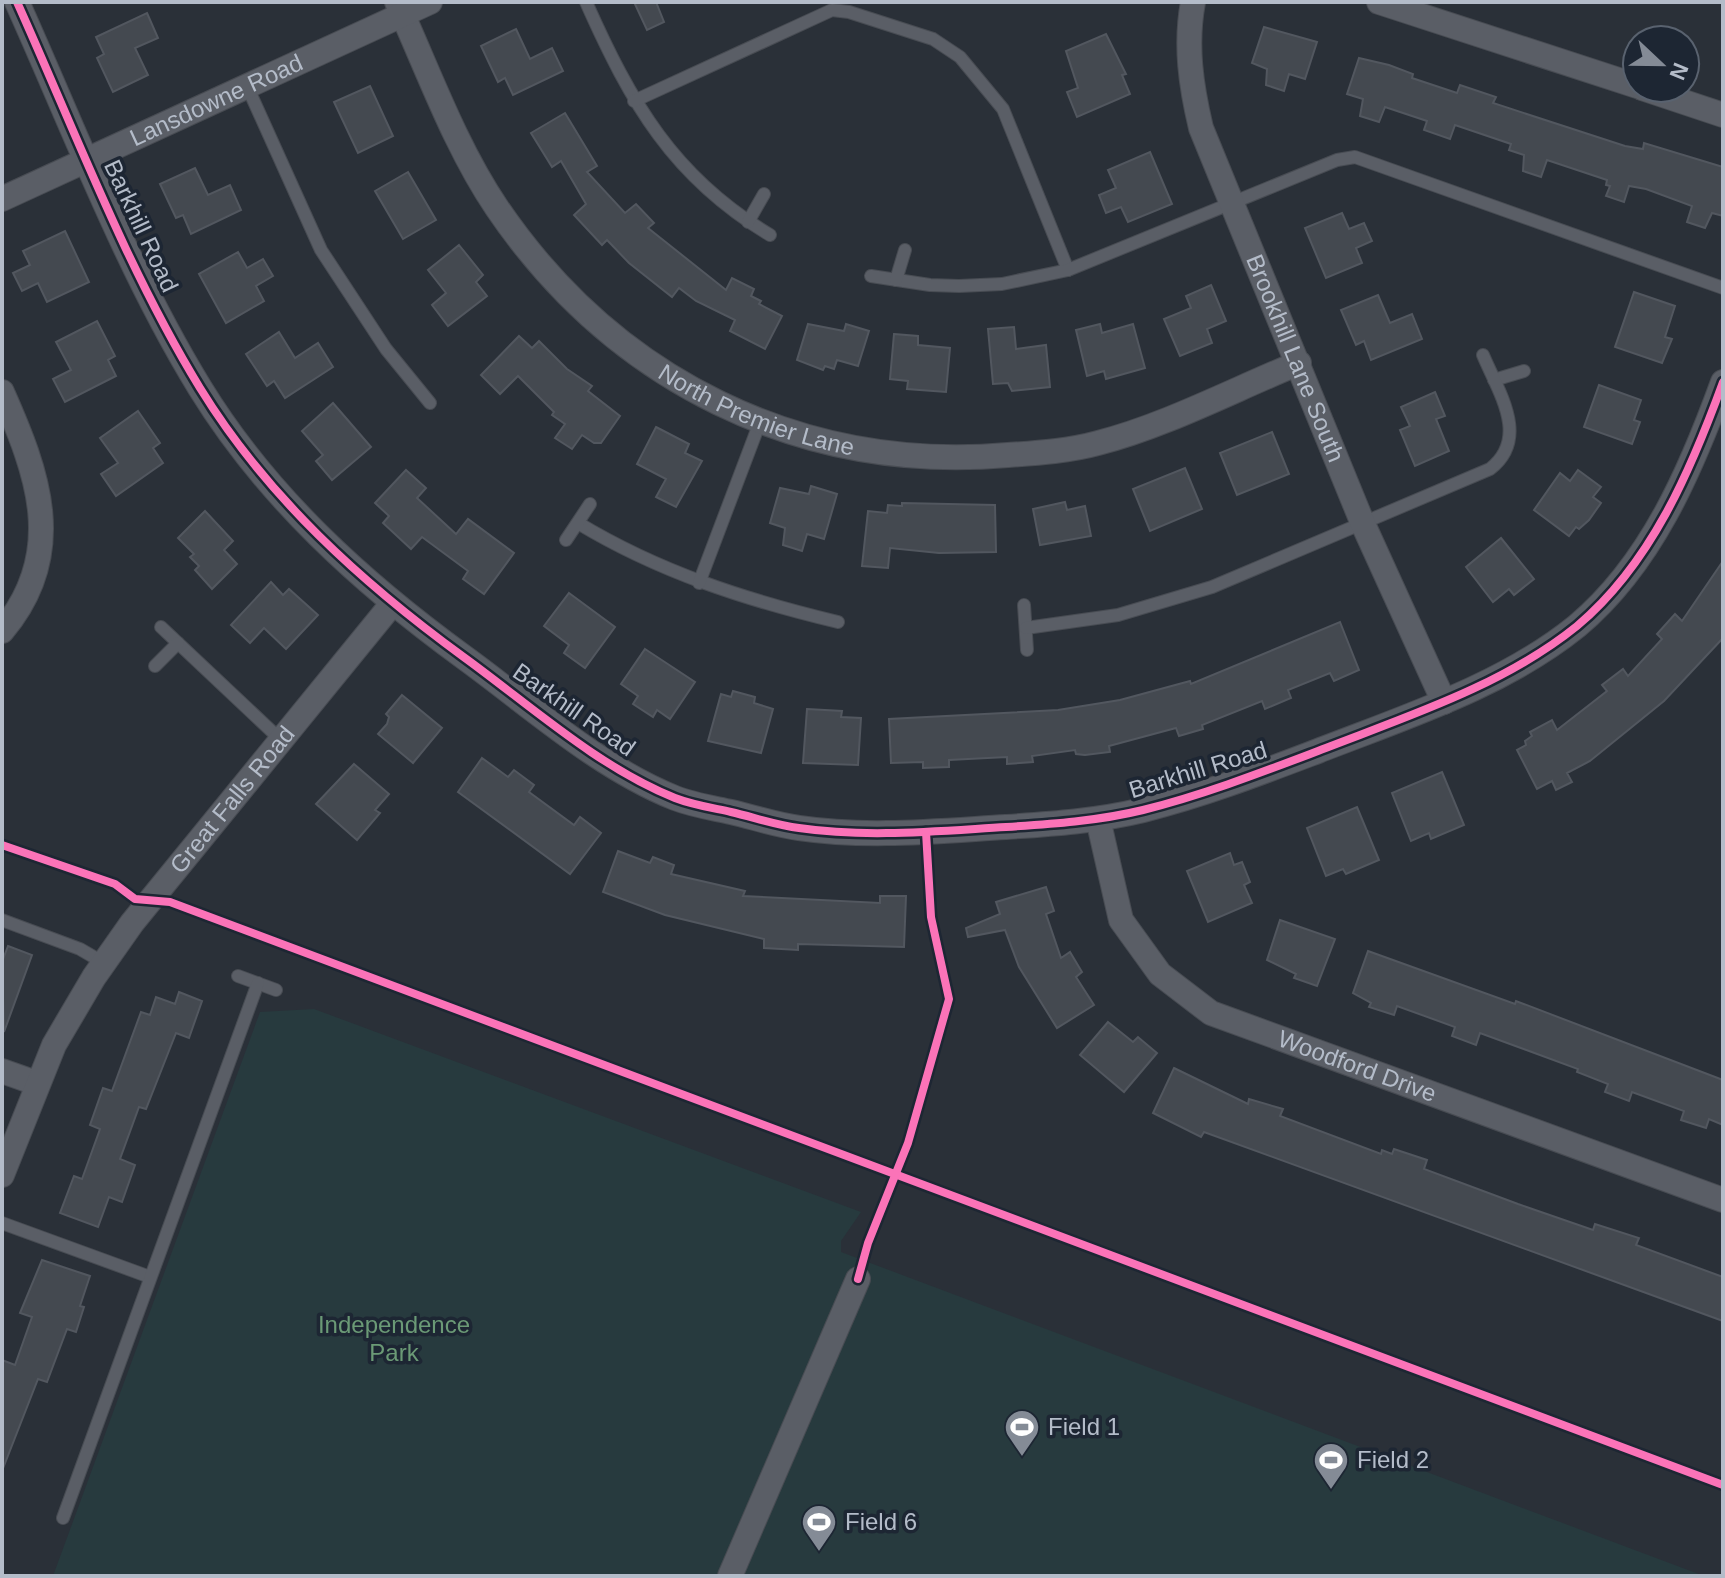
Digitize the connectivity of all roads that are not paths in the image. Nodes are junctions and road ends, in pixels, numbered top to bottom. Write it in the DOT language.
graph roads {
  1 [pos="17,2"];
  2 [pos="430,2"];
  3 [pos="586,2"];
  4 [pos="1193,2"];
  5 [pos="1379,2"];
  6 [pos="400,8"];
  7 [pos="1621,81"];
  8 [pos="247,86"];
  9 [pos="634,101"];
  10 [pos="1690,104"];
  11 [pos="1723,115"];
  12 [pos="87,159"];
  13 [pos="764,194"];
  14 [pos="2,199"];
  15 [pos="1230,206"];
  16 [pos="748,222"];
  17 [pos="770,235"];
  18 [pos="905,250"];
  19 [pos="1068,270"];
  20 [pos="871,276"];
  21 [pos="896,280"];
  22 [pos="1723,288"];
  23 [pos="1483,355"];
  24 [pos="1299,363"];
  25 [pos="1524,371"];
  26 [pos="1494,380"];
  27 [pos="1723,382"];
  28 [pos="2,392"];
  29 [pos="430,403"];
  30 [pos="760,422"];
  31 [pos="590,504"];
  32 [pos="578,523"];
  33 [pos="1363,524"];
  34 [pos="566,540"];
  35 [pos="699,583"];
  36 [pos="392,604"];
  37 [pos="1024,605"];
  38 [pos="838,622"];
  39 [pos="161,627"];
  40 [pos="1026,628"];
  41 [pos="2,631"];
  42 [pos="178,643"];
  43 [pos="1027,650"];
  44 [pos="155,666"];
  45 [pos="1444,702"];
  46 [pos="282,741"];
  47 [pos="1098,819"];
  48 [pos="2,920"];
  49 [pos="104,963"];
  50 [pos="238,976"];
  51 [pos="258,983"];
  52 [pos="276,990"];
  53 [pos="2,1071"];
  54 [pos="36,1083"];
  55 [pos="2,1175"];
  56 [pos="1723,1200"];
  57 [pos="2,1223"];
  58 [pos="150,1277"];
  59 [pos="858,1279"];
  60 [pos="63,1518"];
  61 [pos="730,1576"];
  1 -- 12 [label="street, Barkhill Road"];
  2 -- 6 [label="street, Lansdowne Road"];
  3 -- 9 [label="lane"];
  4 -- 15 [label="street, Brookhill Lane South"];
  5 -- 7 [label="street"];
  6 -- 8 [label="street, Lansdowne Road"];
  6 -- 30 [label="street, North Premier Lane"];
  8 -- 12 [label="street, Lansdowne Road"];
  8 -- 29 [label="lane"];
  9 -- 16 [label="lane"];
  9 -- 19 [label="lane"];
  10 -- 11 [label="street"];
  12 -- 14 [label="street, Lansdowne Road"];
  12 -- 36 [label="street, Barkhill Road"];
  13 -- 16 [label="lane"];
  15 -- 19 [label="lane"];
  15 -- 22 [label="lane"];
  15 -- 24 [label="street, Brookhill Lane South"];
  16 -- 17 [label="lane"];
  18 -- 21 [label="lane"];
  19 -- 21 [label="lane"];
  20 -- 21 [label="lane"];
  23 -- 26 [label="lane"];
  24 -- 30 [label="street, North Premier Lane"];
  24 -- 33 [label="street, Brookhill Lane South"];
  25 -- 26 [label="lane"];
  26 -- 33 [label="lane"];
  27 -- 45 [label="street, Barkhill Road"];
  28 -- 41 [label="street"];
  30 -- 35 [label="lane"];
  31 -- 32 [label="lane"];
  32 -- 34 [label="lane"];
  32 -- 35 [label="lane"];
  33 -- 40 [label="lane"];
  33 -- 45 [label="street, Brookhill Lane South"];
  35 -- 38 [label="lane"];
  36 -- 46 [label="street, Great Falls Road"];
  36 -- 47 [label="street, Barkhill Road"];
  37 -- 40 [label="lane"];
  39 -- 42 [label="lane"];
  40 -- 43 [label="lane"];
  42 -- 44 [label="lane"];
  42 -- 46 [label="lane"];
  45 -- 47 [label="street, Barkhill Road"];
  46 -- 49 [label="street, Great Falls Road"];
  47 -- 56 [label="street, Woodford Drive"];
  48 -- 49 [label="lane"];
  49 -- 54 [label="street, Great Falls Road"];
  50 -- 51 [label="lane"];
  51 -- 52 [label="lane"];
  51 -- 58 [label="lane"];
  53 -- 54 [label="street"];
  54 -- 55 [label="street, Great Falls Road"];
  57 -- 58 [label="lane"];
  58 -- 60 [label="lane"];
  59 -- 61 [label="street"];
}
